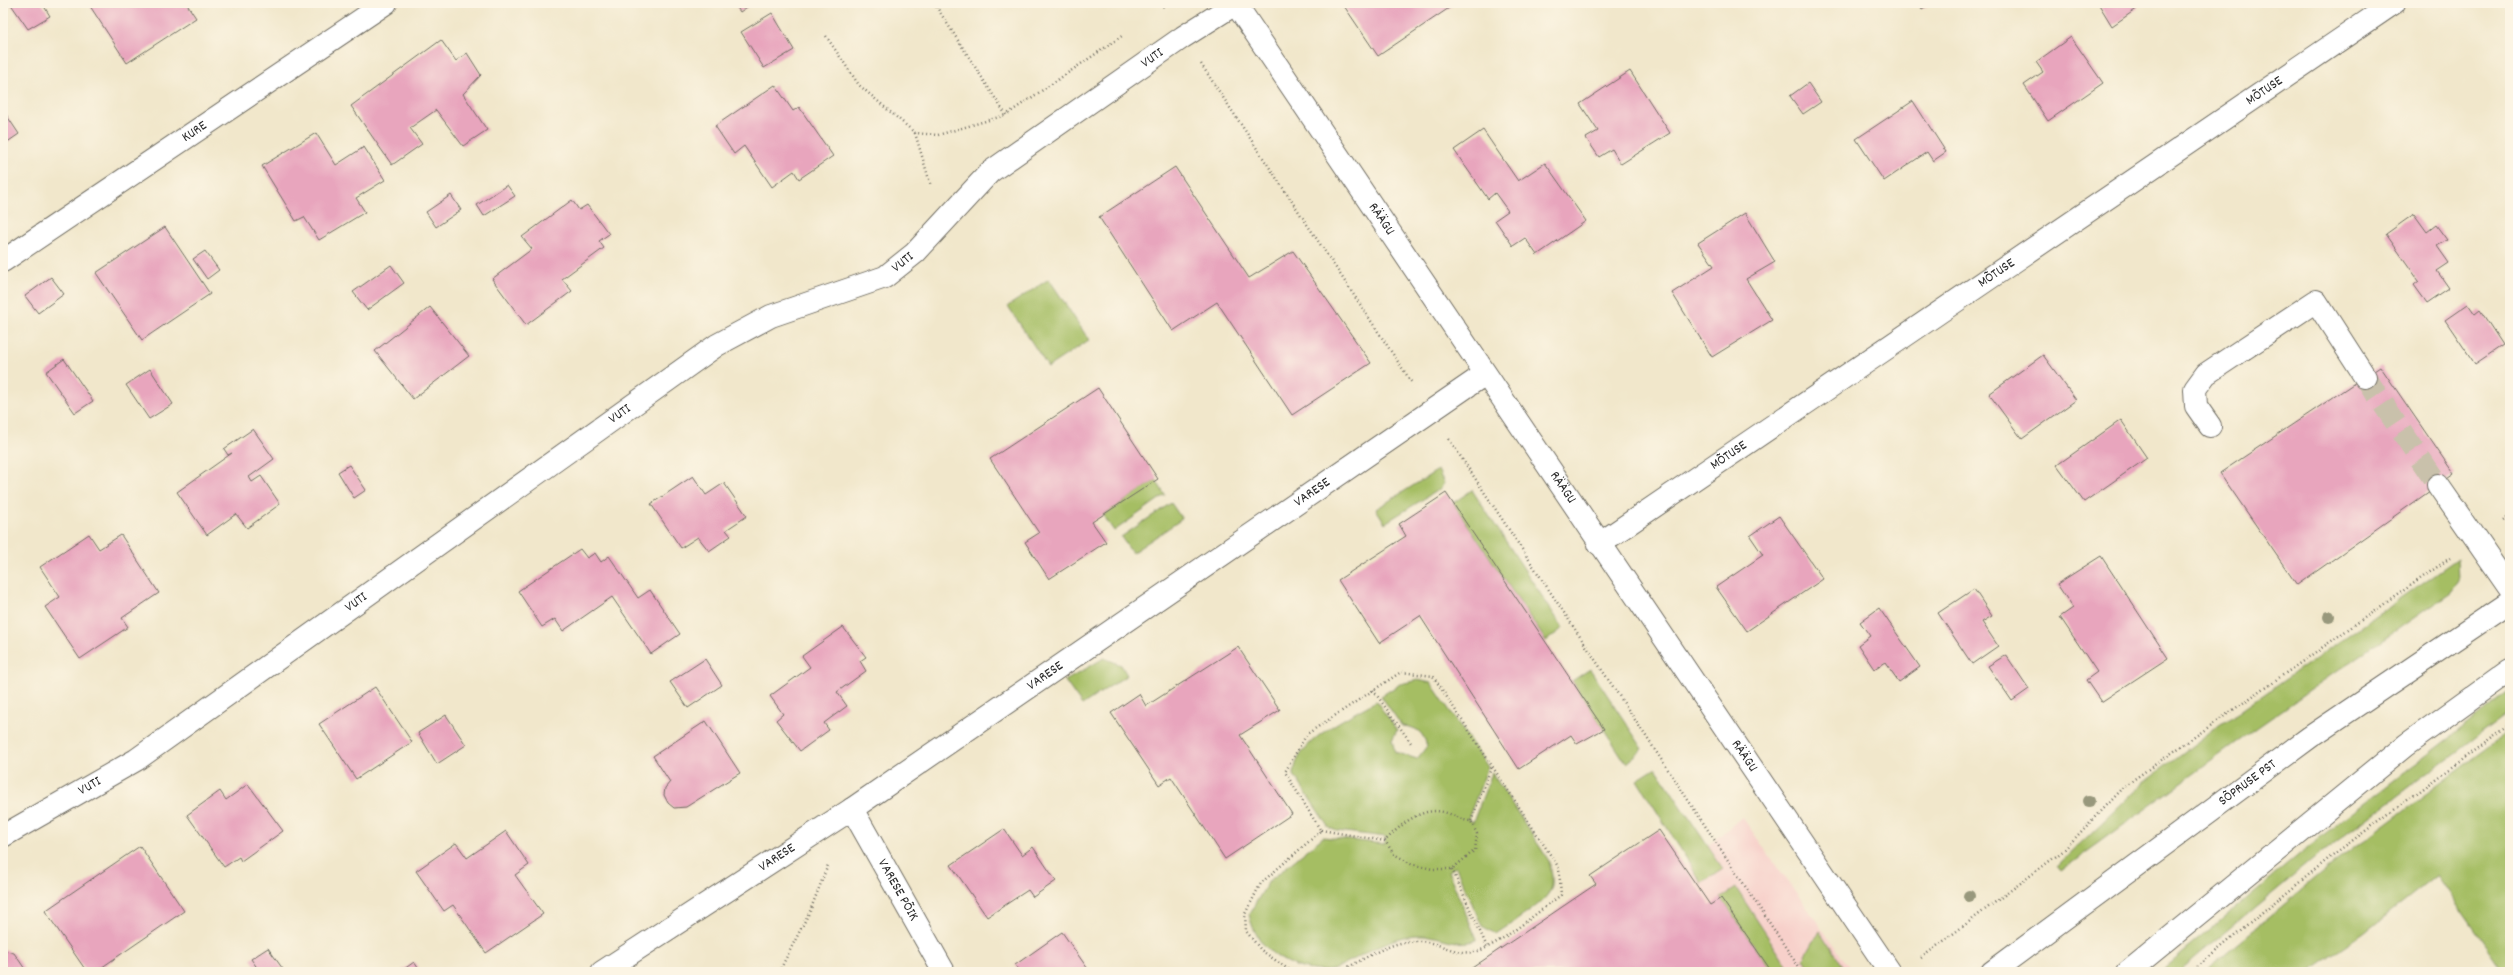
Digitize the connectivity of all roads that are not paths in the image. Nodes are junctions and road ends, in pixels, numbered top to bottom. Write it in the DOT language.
graph roads {
  1 [pos="386,3"];
  2 [pos="1235,3"];
  3 [pos="2394,3"];
  4 [pos="3,261"];
  5 [pos="1485,374"];
  6 [pos="2365,377"];
  7 [pos="2210,426"];
  8 [pos="2438,485"];
  9 [pos="1599,544"];
  10 [pos="2510,588"];
  11 [pos="2510,602"];
  12 [pos="2510,670"];
  13 [pos="852,809"];
  14 [pos="3,836"];
  15 [pos="602,972"];
  16 [pos="944,972"];
  17 [pos="1890,972"];
  18 [pos="1992,972"];
  19 [pos="2128,972"];
  1 -- 4 [label="street, KURE"];
  2 -- 5 [label="street, RÄÄGU"];
  2 -- 14 [label="street, VUTI"];
  3 -- 9 [label="street, MÕTUSE"];
  5 -- 9 [label="street, RÄÄGU"];
  5 -- 13 [label="street, VARESE"];
  6 -- 7 [label="street"];
  8 -- 10 [label="street"];
  9 -- 17 [label="street, RÄÄGU"];
  11 -- 18 [label="street, SÕPRUSE PST"];
  12 -- 19 [label="street"];
  13 -- 15 [label="street, VARESE"];
  13 -- 16 [label="street, VARESE PÕIK"];
}
